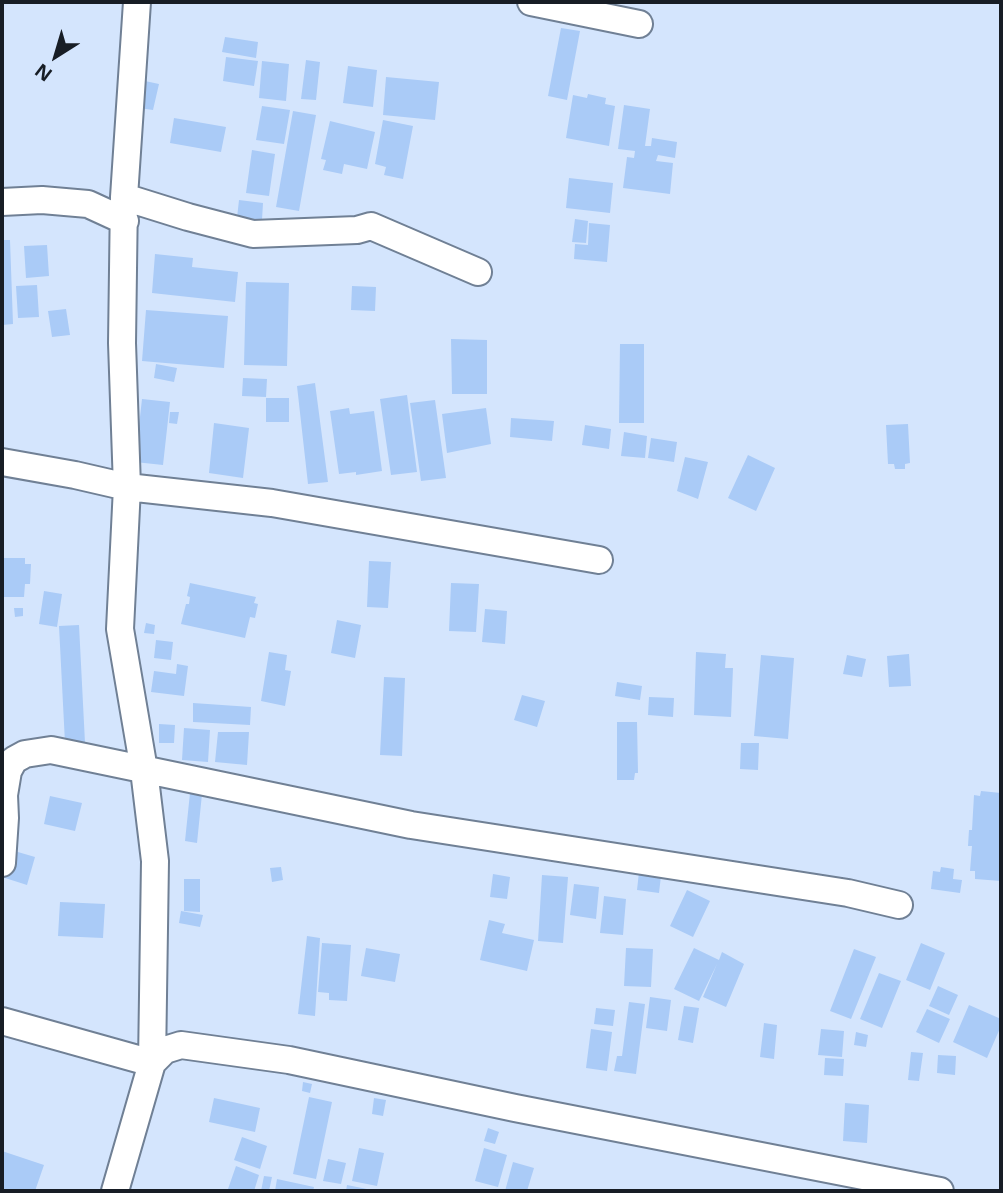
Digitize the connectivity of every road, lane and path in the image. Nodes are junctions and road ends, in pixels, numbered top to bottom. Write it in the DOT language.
graph roads {
  1 [pos="137,2"];
  2 [pos="531,2"];
  3 [pos="639,24"];
  4 [pos="2,202"];
  5 [pos="124,209"];
  6 [pos="478,272"];
  7 [pos="2,462"];
  8 [pos="127,487"];
  9 [pos="599,560"];
  10 [pos="13,751"];
  11 [pos="144,770"];
  12 [pos="2,863"];
  13 [pos="900,905"];
  14 [pos="2,1021"];
  15 [pos="152,1063"];
  16 [pos="115,1191"];
  17 [pos="940,1191"];
  1 -- 5 [label="street"];
  2 -- 3 [label="street"];
  4 -- 5 [label="street"];
  5 -- 6 [label="street"];
  5 -- 8 [label="street"];
  7 -- 8 [label="street"];
  8 -- 9 [label="street"];
  8 -- 11 [label="street"];
  10 -- 11 [label="street"];
  10 -- 12 [label="street"];
  11 -- 13 [label="street"];
  11 -- 15 [label="street"];
  14 -- 15 [label="street"];
  15 -- 16 [label="street"];
  15 -- 17 [label="street"];
}
